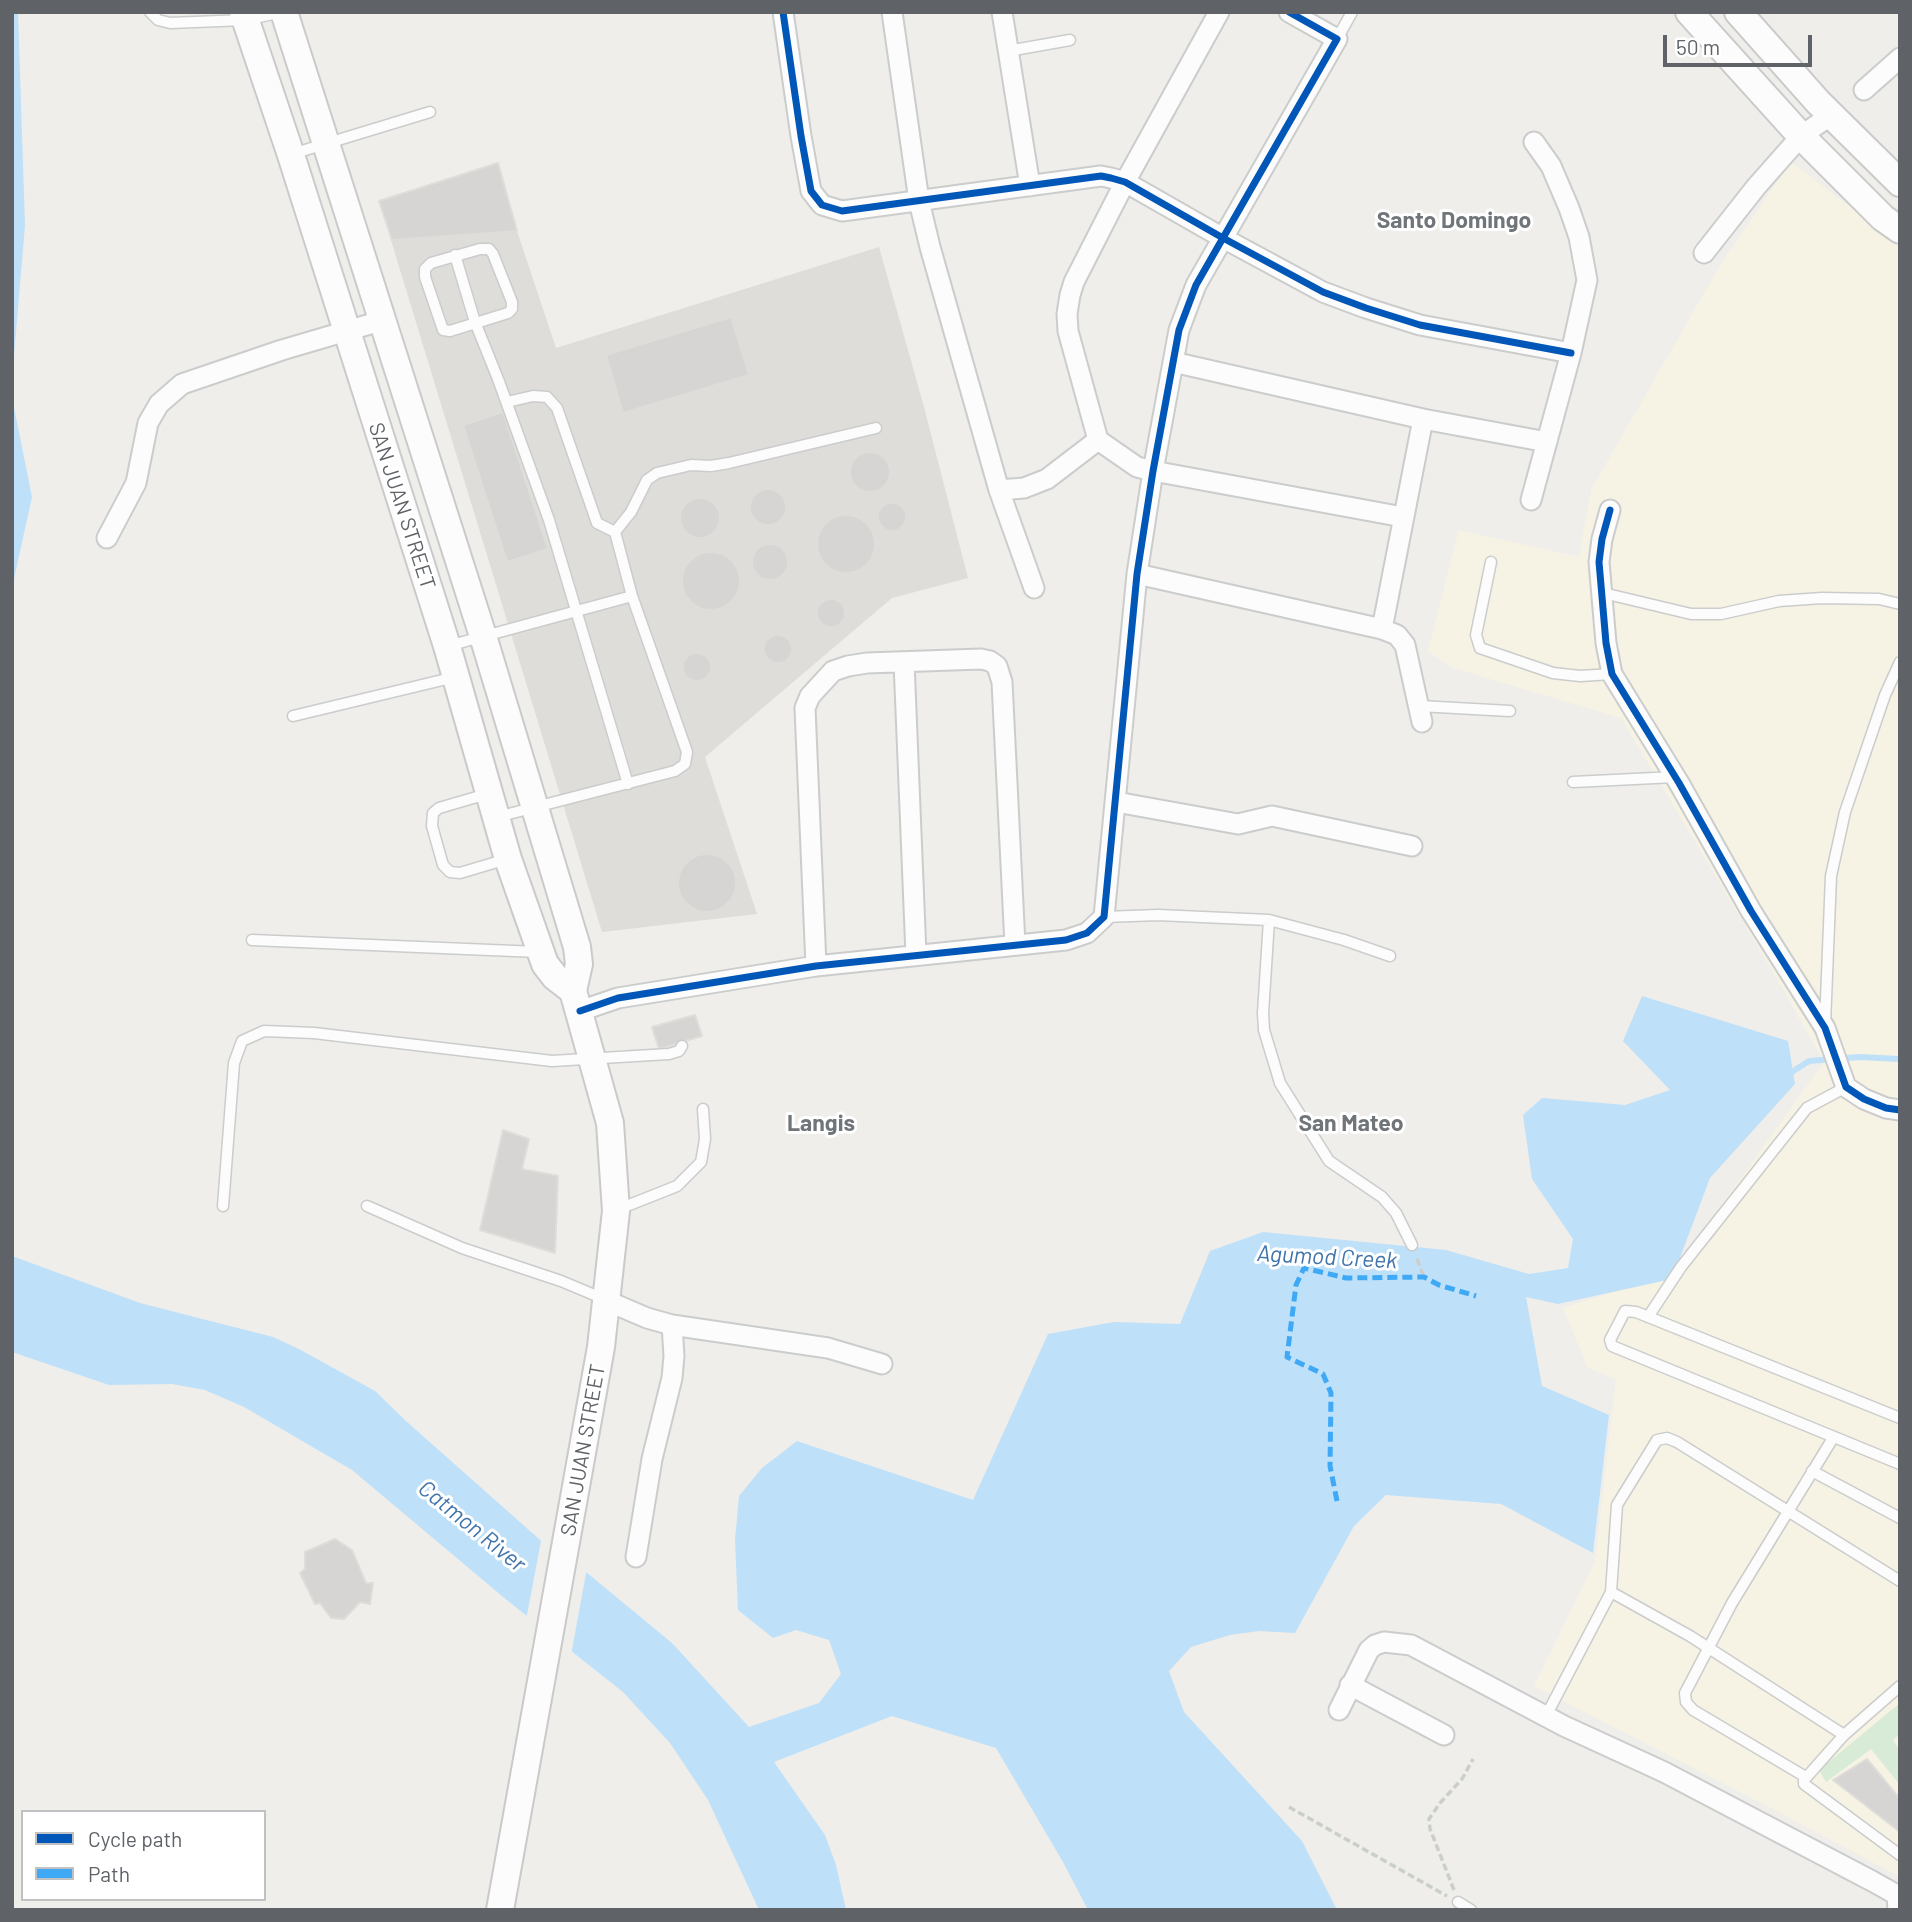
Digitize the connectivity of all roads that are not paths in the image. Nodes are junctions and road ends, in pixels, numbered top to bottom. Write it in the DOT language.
graph roads {
  1 [pos="150,12"];
  2 [pos="283,12"];
  3 [pos="783,12"];
  4 [pos="892,12"];
  5 [pos="1002,12"];
  6 [pos="1219,12"];
  7 [pos="1289,12"];
  8 [pos="1352,12"];
  9 [pos="1689,12"];
  10 [pos="1738,12"];
  11 [pos="244,16"];
  12 [pos="1337,39"];
  13 [pos="1070,40"];
  14 [pos="1007,51"];
  15 [pos="1900,58"];
  16 [pos="1864,90"];
  17 [pos="429,112"];
  18 [pos="1831,115"];
  19 [pos="1801,136"];
  20 [pos="1534,142"];
  21 [pos="328,144"];
  22 [pos="291,155"];
  23 [pos="1125,182"];
  24 [pos="1900,183"];
  25 [pos="1030,186"];
  26 [pos="919,201"];
  27 [pos="1900,230"];
  28 [pos="1223,238"];
  29 [pos="1704,253"];
  30 [pos="455,256"];
  31 [pos="384,320"];
  32 [pos="475,322"];
  33 [pos="346,331"];
  34 [pos="1571,354"];
  35 [pos="1173,362"];
  36 [pos="507,402"];
  37 [pos="1423,419"];
  38 [pos="876,428"];
  39 [pos="1098,440"];
  40 [pos="1547,442"];
  41 [pos="1153,471"];
  42 [pos="999,489"];
  43 [pos="1531,500"];
  44 [pos="1610,510"];
  45 [pos="1404,517"];
  46 [pos="615,533"];
  47 [pos="107,538"];
  48 [pos="1491,562"];
  49 [pos="1137,574"];
  50 [pos="1034,588"];
  51 [pos="1603,593"];
  52 [pos="632,596"];
  53 [pos="1900,604"];
  54 [pos="577,611"];
  55 [pos="1382,628"];
  56 [pos="483,636"];
  57 [pos="447,646"];
  58 [pos="905,662"];
  59 [pos="1900,662"];
  60 [pos="1612,674"];
  61 [pos="456,677"];
  62 [pos="1510,711"];
  63 [pos="1420,714"];
  64 [pos="293,716"];
  65 [pos="1675,777"];
  66 [pos="1573,782"];
  67 [pos="628,784"];
  68 [pos="1116,802"];
  69 [pos="492,806"];
  70 [pos="536,807"];
  71 [pos="1412,846"];
  72 [pos="508,859"];
  73 [pos="1104,917"];
  74 [pos="1269,920"];
  75 [pos="252,940"];
  76 [pos="1015,945"];
  77 [pos="540,952"];
  78 [pos="916,955"];
  79 [pos="1391,956"];
  80 [pos="816,966"];
  81 [pos="577,1001"];
  82 [pos="1826,1032"];
  83 [pos="682,1046"];
  84 [pos="593,1059"];
  85 [pos="1845,1084"];
  86 [pos="704,1109"];
  87 [pos="1900,1110"];
  88 [pos="223,1206"];
  89 [pos="367,1206"];
  90 [pos="616,1211"];
  91 [pos="1412,1245"];
  92 [pos="605,1300"];
  93 [pos="1648,1317"];
  94 [pos="672,1325"];
  95 [pos="882,1364"];
  96 [pos="1900,1418"];
  97 [pos="1833,1437"];
  98 [pos="1900,1464"];
  99 [pos="1812,1471"];
  100 [pos="1788,1509"];
  101 [pos="1900,1518"];
  102 [pos="636,1556"];
  103 [pos="1900,1581"];
  104 [pos="1611,1592"];
  105 [pos="1708,1647"];
  106 [pos="1350,1685"];
  107 [pos="1900,1686"];
  108 [pos="1339,1710"];
  109 [pos="1546,1716"];
  110 [pos="1444,1735"];
  111 [pos="1844,1735"];
  112 [pos="1804,1776"];
  113 [pos="1900,1855"];
  114 [pos="1895,1901"];
  115 [pos="1458,1902"];
  116 [pos="500,1910"];
  117 [pos="1471,1910"];
  1 -- 11 [label="lane"];
  2 -- 11 [label="lane"];
  2 -- 21 [label="main road, SAN JUAN STREET"];
  3 -- 26 [label="street"];
  4 -- 26 [label="street"];
  5 -- 14 [label="street"];
  6 -- 23 [label="street"];
  7 -- 12 [label="street"];
  8 -- 12 [label="lane"];
  9 -- 19 [label="main road"];
  10 -- 18 [label="main road"];
  11 -- 22 [label="main road, SAN JUAN STREET"];
  12 -- 28 [label="street"];
  13 -- 14 [label="lane"];
  14 -- 25 [label="street"];
  15 -- 16 [label="street"];
  17 -- 21 [label="lane"];
  18 -- 19 [label="street"];
  18 -- 24 [label="main road"];
  19 -- 27 [label="main road"];
  19 -- 29 [label="street"];
  20 -- 34 [label="street"];
  21 -- 22 [label="lane"];
  21 -- 31 [label="main road, SAN JUAN STREET"];
  22 -- 33 [label="main road, SAN JUAN STREET"];
  23 -- 25 [label="street"];
  23 -- 28 [label="street"];
  23 -- 39 [label="street"];
  25 -- 26 [label="street"];
  26 -- 42 [label="street"];
  28 -- 34 [label="street"];
  28 -- 35 [label="street"];
  30 -- 32 [label="lane"];
  30 -- 32 [label="lane"];
  30 -- 32 [label="lane"];
  31 -- 33 [label="street"];
  31 -- 56 [label="main road, SAN JUAN STREET"];
  32 -- 36 [label="lane"];
  33 -- 47 [label="street"];
  33 -- 57 [label="main road, SAN JUAN STREET"];
  34 -- 40 [label="street"];
  35 -- 37 [label="street"];
  35 -- 41 [label="street"];
  36 -- 46 [label="lane"];
  36 -- 54 [label="lane"];
  37 -- 40 [label="street"];
  37 -- 45 [label="street"];
  38 -- 46 [label="lane"];
  39 -- 41 [label="street"];
  39 -- 42 [label="street"];
  40 -- 43 [label="street"];
  41 -- 45 [label="street"];
  41 -- 49 [label="street"];
  42 -- 50 [label="street"];
  44 -- 51 [label="street"];
  45 -- 55 [label="street"];
  46 -- 52 [label="lane"];
  48 -- 60 [label="lane"];
  49 -- 55 [label="street"];
  49 -- 68 [label="street"];
  51 -- 53 [label="lane"];
  51 -- 60 [label="street"];
  52 -- 54 [label="lane"];
  52 -- 67 [label="lane"];
  54 -- 56 [label="lane"];
  54 -- 67 [label="lane"];
  55 -- 63 [label="street"];
  56 -- 57 [label="lane"];
  56 -- 70 [label="main road, SAN JUAN STREET"];
  57 -- 61 [label="main road, SAN JUAN STREET"];
  58 -- 76 [label="street"];
  58 -- 78 [label="street"];
  58 -- 80 [label="street"];
  59 -- 82 [label="lane"];
  60 -- 65 [label="street"];
  61 -- 64 [label="lane"];
  61 -- 69 [label="main road, SAN JUAN STREET"];
  62 -- 63 [label="lane"];
  65 -- 66 [label="lane"];
  65 -- 82 [label="street"];
  67 -- 70 [label="lane"];
  68 -- 71 [label="street"];
  68 -- 73 [label="street"];
  69 -- 70 [label="lane"];
  69 -- 72 [label="main road, SAN JUAN STREET"];
  69 -- 72 [label="lane"];
  70 -- 81 [label="main road, SAN JUAN STREET"];
  72 -- 77 [label="main road, SAN JUAN STREET"];
  73 -- 74 [label="lane"];
  73 -- 76 [label="street"];
  74 -- 79 [label="lane"];
  74 -- 91 [label="lane"];
  75 -- 77 [label="lane"];
  76 -- 78 [label="street"];
  77 -- 81 [label="main road, SAN JUAN STREET"];
  78 -- 80 [label="street"];
  80 -- 81 [label="street"];
  81 -- 84 [label="main road, SAN JUAN STREET"];
  82 -- 85 [label="street"];
  83 -- 84 [label="lane"];
  84 -- 88 [label="lane"];
  84 -- 90 [label="main road, SAN JUAN STREET"];
  85 -- 87 [label="street"];
  85 -- 93 [label="lane"];
  86 -- 90 [label="lane"];
  89 -- 92 [label="lane"];
  90 -- 92 [label="main road, SAN JUAN STREET"];
  92 -- 94 [label="street"];
  92 -- 116 [label="main road, SAN JUAN STREET"];
  93 -- 96 [label="lane"];
  93 -- 97 [label="lane"];
  94 -- 95 [label="street"];
  94 -- 102 [label="street"];
  97 -- 98 [label="lane"];
  97 -- 99 [label="lane"];
  99 -- 100 [label="lane"];
  99 -- 101 [label="lane"];
  100 -- 103 [label="lane"];
  100 -- 104 [label="lane"];
  100 -- 105 [label="lane"];
  104 -- 105 [label="lane"];
  104 -- 109 [label="lane"];
  105 -- 111 [label="lane"];
  105 -- 112 [label="lane"];
  106 -- 108 [label="street"];
  106 -- 109 [label="street"];
  106 -- 110 [label="street"];
  107 -- 111 [label="lane"];
  109 -- 114 [label="street"];
  111 -- 112 [label="lane"];
  112 -- 113 [label="lane"];
  115 -- 117 [label="lane"];
}
